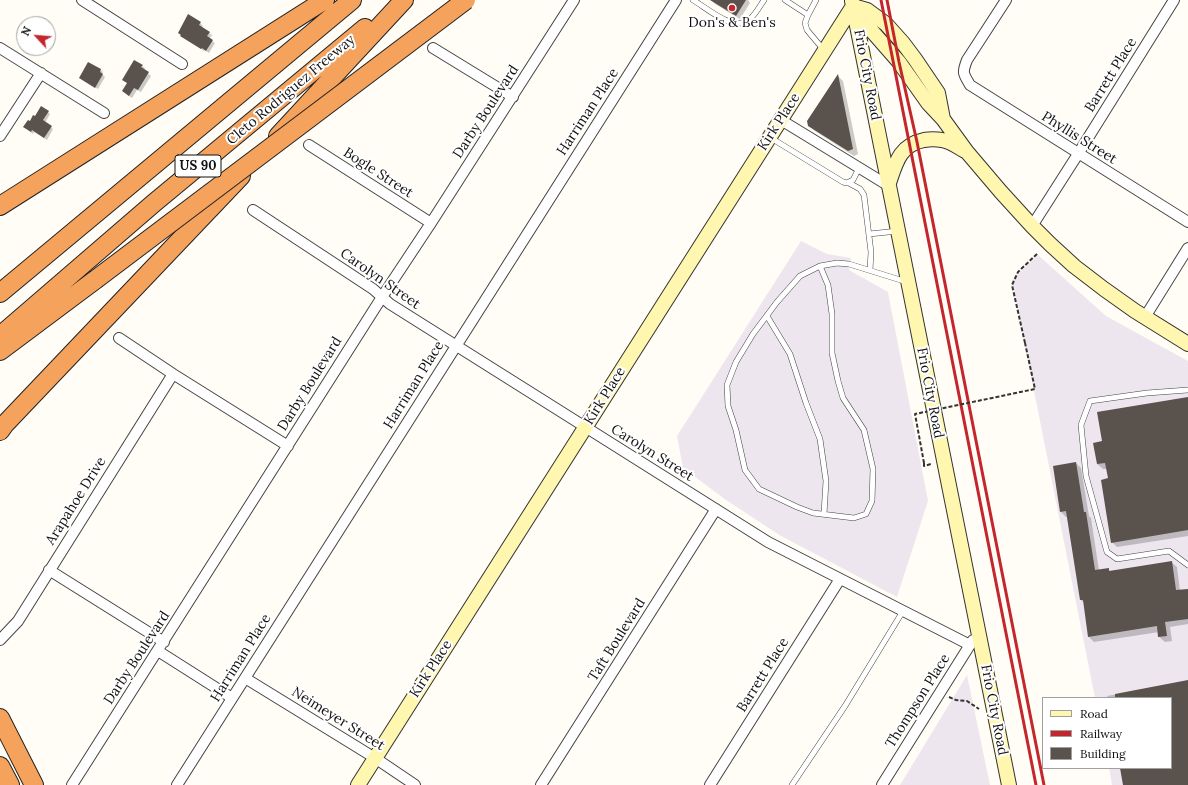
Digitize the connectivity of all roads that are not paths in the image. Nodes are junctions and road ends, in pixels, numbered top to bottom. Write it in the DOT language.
graph roads {
  1 [pos="82,0"];
  2 [pos="325,0"];
  3 [pos="352,0"];
  4 [pos="399,0"];
  5 [pos="404,0"];
  6 [pos="466,0"];
  7 [pos="574,0"];
  8 [pos="676,0"];
  9 [pos="695,0"];
  10 [pos="764,0"];
  11 [pos="785,0"];
  12 [pos="816,0"];
  13 [pos="1006,0"];
  14 [pos="1174,0"];
  15 [pos="850,2"];
  16 [pos="808,15"];
  17 [pos="0,48"];
  18 [pos="433,48"];
  19 [pos="825,51"];
  20 [pos="182,64"];
  21 [pos="41,73"];
  22 [pos="513,97"];
  23 [pos="104,113"];
  24 [pos="781,120"];
  25 [pos="0,136"];
  26 [pos="770,137"];
  27 [pos="309,145"];
  28 [pos="967,152"];
  29 [pos="1078,154"];
  30 [pos="859,168"];
  31 [pos="849,183"];
  32 [pos="889,186"];
  33 [pos="0,206"];
  34 [pos="252,210"];
  35 [pos="1188,222"];
  36 [pos="431,224"];
  37 [pos="1032,226"];
  38 [pos="898,231"];
  39 [pos="869,234"];
  40 [pos="1188,248"];
  41 [pos="820,266"];
  42 [pos="870,270"];
  43 [pos="908,282"];
  44 [pos="0,293"];
  45 [pos="382,297"];
  46 [pos="767,316"];
  47 [pos="1145,317"];
  48 [pos="0,336"];
  49 [pos="119,338"];
  50 [pos="1188,344"];
  51 [pos="456,346"];
  52 [pos="0,350"];
  53 [pos="173,374"];
  54 [pos="1188,390"];
  55 [pos="585,427"];
  56 [pos="0,431"];
  57 [pos="288,446"];
  58 [pos="716,509"];
  59 [pos="824,514"];
  60 [pos="1188,565"];
  61 [pos="49,570"];
  62 [pos="840,579"];
  63 [pos="903,611"];
  64 [pos="979,631"];
  65 [pos="0,640"];
  66 [pos="164,642"];
  67 [pos="970,645"];
  68 [pos="158,651"];
  69 [pos="245,678"];
  70 [pos="232,698"];
  71 [pos="0,718"];
  72 [pos="375,758"];
  73 [pos="0,766"];
  74 [pos="10,785"];
  75 [pos="34,785"];
  76 [pos="72,785"];
  77 [pos="177,785"];
  78 [pos="358,785"];
  79 [pos="415,785"];
  80 [pos="541,785"];
  81 [pos="710,785"];
  82 [pos="792,785"];
  83 [pos="882,785"];
  84 [pos="1009,785"];
  1 -- 20 [label="street"];
  2 -- 33 [label="highway"];
  3 -- 44 [label="highway, US 90"];
  4 -- 48 [label="highway, Cleto Rodriguez Freeway / US 90"];
  5 -- 56 [label="highway"];
  6 -- 52 [label="highway, bridge"];
  7 -- 22 [label="street, Darby Boulevard"];
  8 -- 51 [label="street, Harriman Place"];
  9 -- 10 [label="lane"];
  11 -- 16 [label="lane"];
  12 -- 16 [label="lane"];
  13 -- 29 [label="street, Phyllis Street"];
  14 -- 29 [label="street, Barrett Place"];
  15 -- 19 [label="main road, Kirk Place"];
  15 -- 28 [label="main road"];
  15 -- 32 [label="main road, Frio City Road"];
  16 -- 19 [label="lane"];
  17 -- 21 [label="street"];
  18 -- 22 [label="street"];
  19 -- 24 [label="main road, Kirk Place"];
  21 -- 23 [label="street"];
  21 -- 25 [label="street"];
  22 -- 36 [label="street, Darby Boulevard"];
  24 -- 26 [label="main road, Kirk Place"];
  24 -- 30 [label="street"];
  26 -- 31 [label="lane"];
  26 -- 55 [label="main road, Kirk Place"];
  27 -- 36 [label="street, Bogle Street"];
  28 -- 32 [label="main road"];
  28 -- 37 [label="main road"];
  29 -- 35 [label="street, Phyllis Street"];
  29 -- 37 [label="street, Barrett Place"];
  30 -- 31 [label="lane"];
  30 -- 32 [label="street"];
  31 -- 39 [label="lane"];
  32 -- 38 [label="main road, Frio City Road"];
  34 -- 45 [label="street, Carolyn Street"];
  36 -- 45 [label="street, Darby Boulevard"];
  37 -- 47 [label="main road"];
  38 -- 39 [label="lane"];
  38 -- 43 [label="main road, Frio City Road"];
  39 -- 42 [label="lane"];
  40 -- 47 [label="street"];
  41 -- 42 [label="lane"];
  41 -- 46 [label="lane"];
  41 -- 59 [label="lane"];
  42 -- 43 [label="lane"];
  43 -- 64 [label="main road, Frio City Road"];
  45 -- 51 [label="street, Carolyn Street"];
  45 -- 57 [label="street, Darby Boulevard"];
  46 -- 59 [label="lane"];
  46 -- 59 [label="lane"];
  47 -- 50 [label="main road"];
  49 -- 53 [label="street"];
  51 -- 55 [label="street, Carolyn Street"];
  51 -- 69 [label="street, Harriman Place"];
  53 -- 57 [label="street"];
  53 -- 61 [label="street, Arapahoe Drive"];
  54 -- 60 [label="lane"];
  55 -- 58 [label="street, Carolyn Street"];
  55 -- 72 [label="main road, Kirk Place"];
  57 -- 66 [label="street, Darby Boulevard"];
  58 -- 62 [label="street, Carolyn Street"];
  58 -- 80 [label="street, Taft Boulevard"];
  61 -- 65 [label="street, Arapahoe Drive"];
  61 -- 66 [label="street"];
  62 -- 63 [label="street, Carolyn Street"];
  62 -- 81 [label="street, Barrett Place"];
  63 -- 67 [label="street, Carolyn Street"];
  63 -- 82 [label="lane"];
  64 -- 67 [label="street, Thompson Place"];
  64 -- 84 [label="main road, Frio City Road"];
  66 -- 68 [label="street, Darby Boulevard"];
  67 -- 83 [label="street, Thompson Place"];
  68 -- 70 [label="street"];
  68 -- 76 [label="street, Darby Boulevard"];
  69 -- 70 [label="street, Harriman Place"];
  69 -- 72 [label="street, Neimeyer Street"];
  70 -- 77 [label="street, Harriman Place"];
  71 -- 75 [label="highway"];
  72 -- 78 [label="main road, Kirk Place"];
  72 -- 79 [label="street, Neimeyer Street"];
  73 -- 74 [label="highway"];
}
